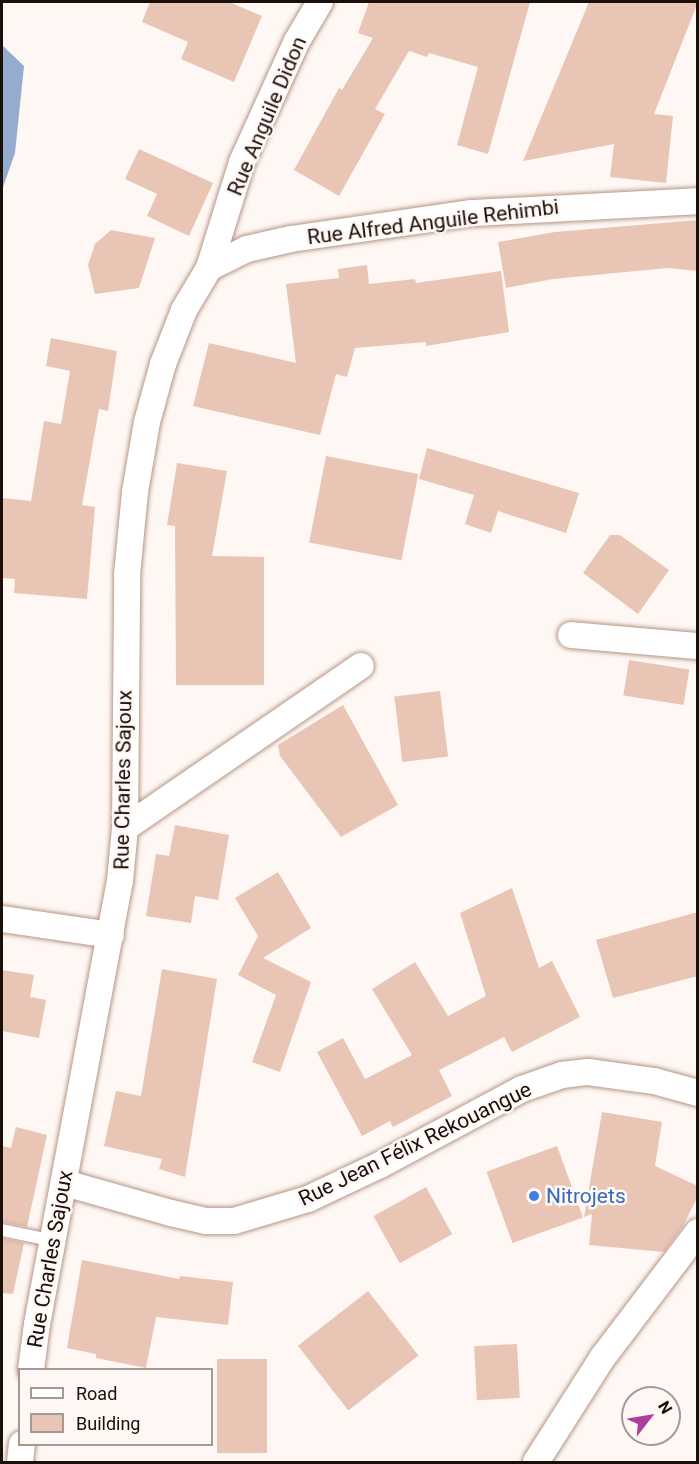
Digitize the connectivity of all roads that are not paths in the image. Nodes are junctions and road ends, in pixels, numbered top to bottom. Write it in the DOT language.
graph roads {
  1 [pos="320,2"];
  2 [pos="698,201"];
  3 [pos="209,268"];
  4 [pos="572,635"];
  5 [pos="698,646"];
  6 [pos="361,666"];
  7 [pos="125,828"];
  8 [pos="2,919"];
  9 [pos="111,935"];
  10 [pos="698,1093"];
  11 [pos="65,1183"];
  12 [pos="2,1230"];
  13 [pos="698,1232"];
  14 [pos="54,1241"];
  15 [pos="31,1368"];
  16 [pos="22,1446"];
  17 [pos="20,1462"];
  18 [pos="536,1462"];
  1 -- 3 [label="street, Rue Anguile Didon"];
  2 -- 3 [label="street, Rue Alfred Anguile Rehimbi"];
  3 -- 7 [label="street, Rue Charles Sajoux"];
  4 -- 5 [label="street"];
  6 -- 7 [label="street"];
  7 -- 9 [label="street, Rue Charles Sajoux"];
  8 -- 9 [label="street"];
  9 -- 11 [label="street, Rue Charles Sajoux"];
  10 -- 11 [label="street, Rue Jean Félix Rekouangue"];
  11 -- 14 [label="street, Rue Charles Sajoux"];
  12 -- 14 [label="lane"];
  13 -- 18 [label="street"];
  14 -- 15 [label="street, Rue Charles Sajoux"];
  16 -- 17 [label="street"];
}
